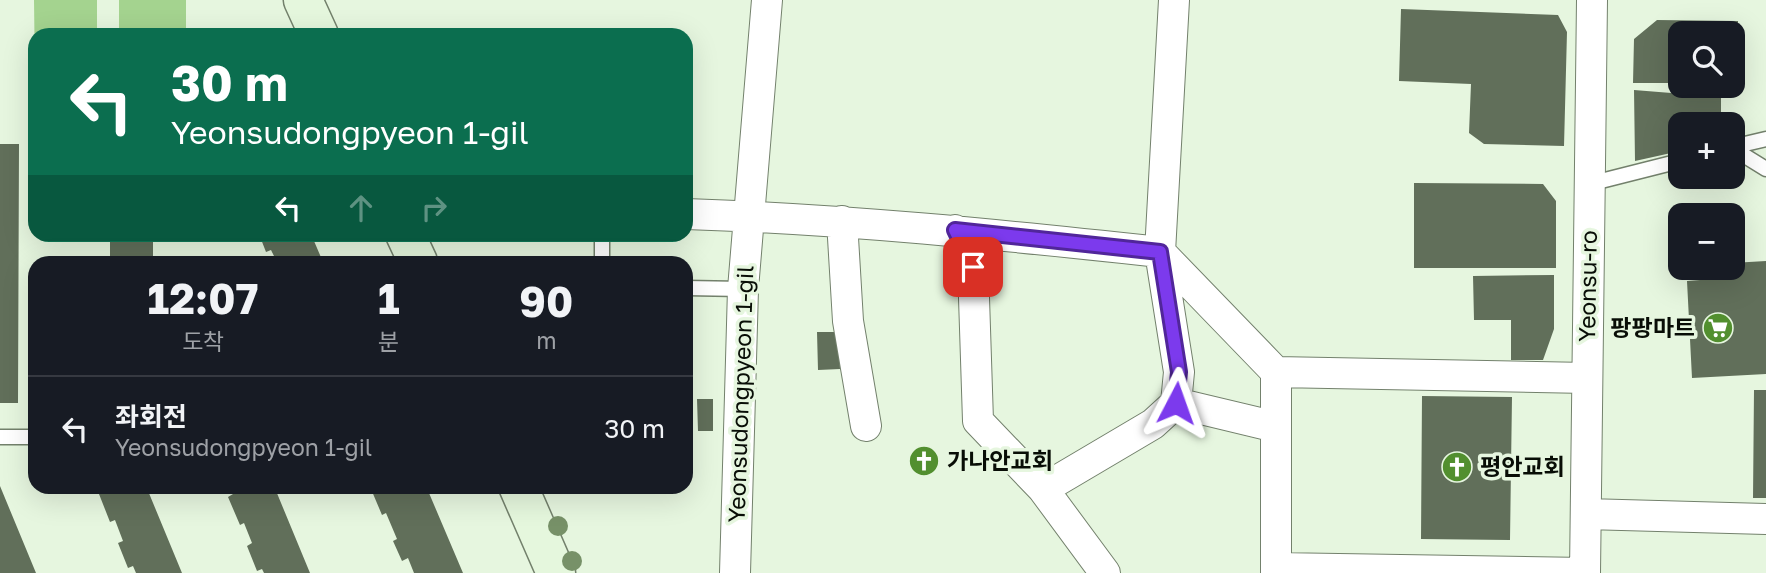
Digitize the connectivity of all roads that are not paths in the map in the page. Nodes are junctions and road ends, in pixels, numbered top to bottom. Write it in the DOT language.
graph roads {
  1 [pos="303,0"];
  2 [pos="767,0"];
  3 [pos="1174,0"];
  4 [pos="1592,0"];
  5 [pos="315,28"];
  6 [pos="1766,138"];
  7 [pos="1745,144"];
  8 [pos="1745,156"];
  9 [pos="1668,164"];
  10 [pos="1766,169"];
  11 [pos="1589,184"];
  12 [pos="693,214"];
  13 [pos="748,216"];
  14 [pos="842,221"];
  15 [pos="955,230"];
  16 [pos="1160,252"];
  17 [pos="693,288"];
  18 [pos="743,289"];
  19 [pos="1276,372"];
  20 [pos="1587,378"];
  21 [pos="1176,403"];
  22 [pos="866,426"];
  23 [pos="1276,427"];
  24 [pos="0,437"];
  25 [pos="28,437"];
  26 [pos="1042,489"];
  27 [pos="521,494"];
  28 [pos="1586,514"];
  29 [pos="1766,519"];
  30 [pos="1276,571"];
  31 [pos="556,573"];
  32 [pos="735,573"];
  33 [pos="1105,573"];
  34 [pos="1585,573"];
  1 -- 5 [label="street"];
  2 -- 13 [label="street, Yeonsudongpyeon 1-gil"];
  3 -- 16 [label="street"];
  4 -- 11 [label="street, Yeonsu-ro"];
  6 -- 7 [label="lane"];
  8 -- 10 [label="lane"];
  9 -- 11 [label="lane"];
  11 -- 20 [label="street, Yeonsu-ro"];
  12 -- 13 [label="street"];
  13 -- 14 [label="street"];
  13 -- 18 [label="street, Yeonsudongpyeon 1-gil"];
  14 -- 15 [label="street"];
  14 -- 22 [label="street"];
  15 -- 16 [label="street"];
  15 -- 26 [label="street"];
  16 -- 19 [label="street"];
  16 -- 21 [label="street"];
  17 -- 18 [label="lane"];
  18 -- 32 [label="street, Yeonsudongpyeon 1-gil"];
  19 -- 20 [label="street"];
  19 -- 23 [label="street"];
  20 -- 28 [label="street, Yeonsu-ro"];
  21 -- 23 [label="street"];
  21 -- 26 [label="street"];
  23 -- 30 [label="street"];
  24 -- 25 [label="lane"];
  26 -- 33 [label="street"];
  27 -- 31 [label="street"];
  28 -- 29 [label="street"];
  28 -- 34 [label="street, Yeonsu-ro"];
  30 -- 34 [label="street"];
}
